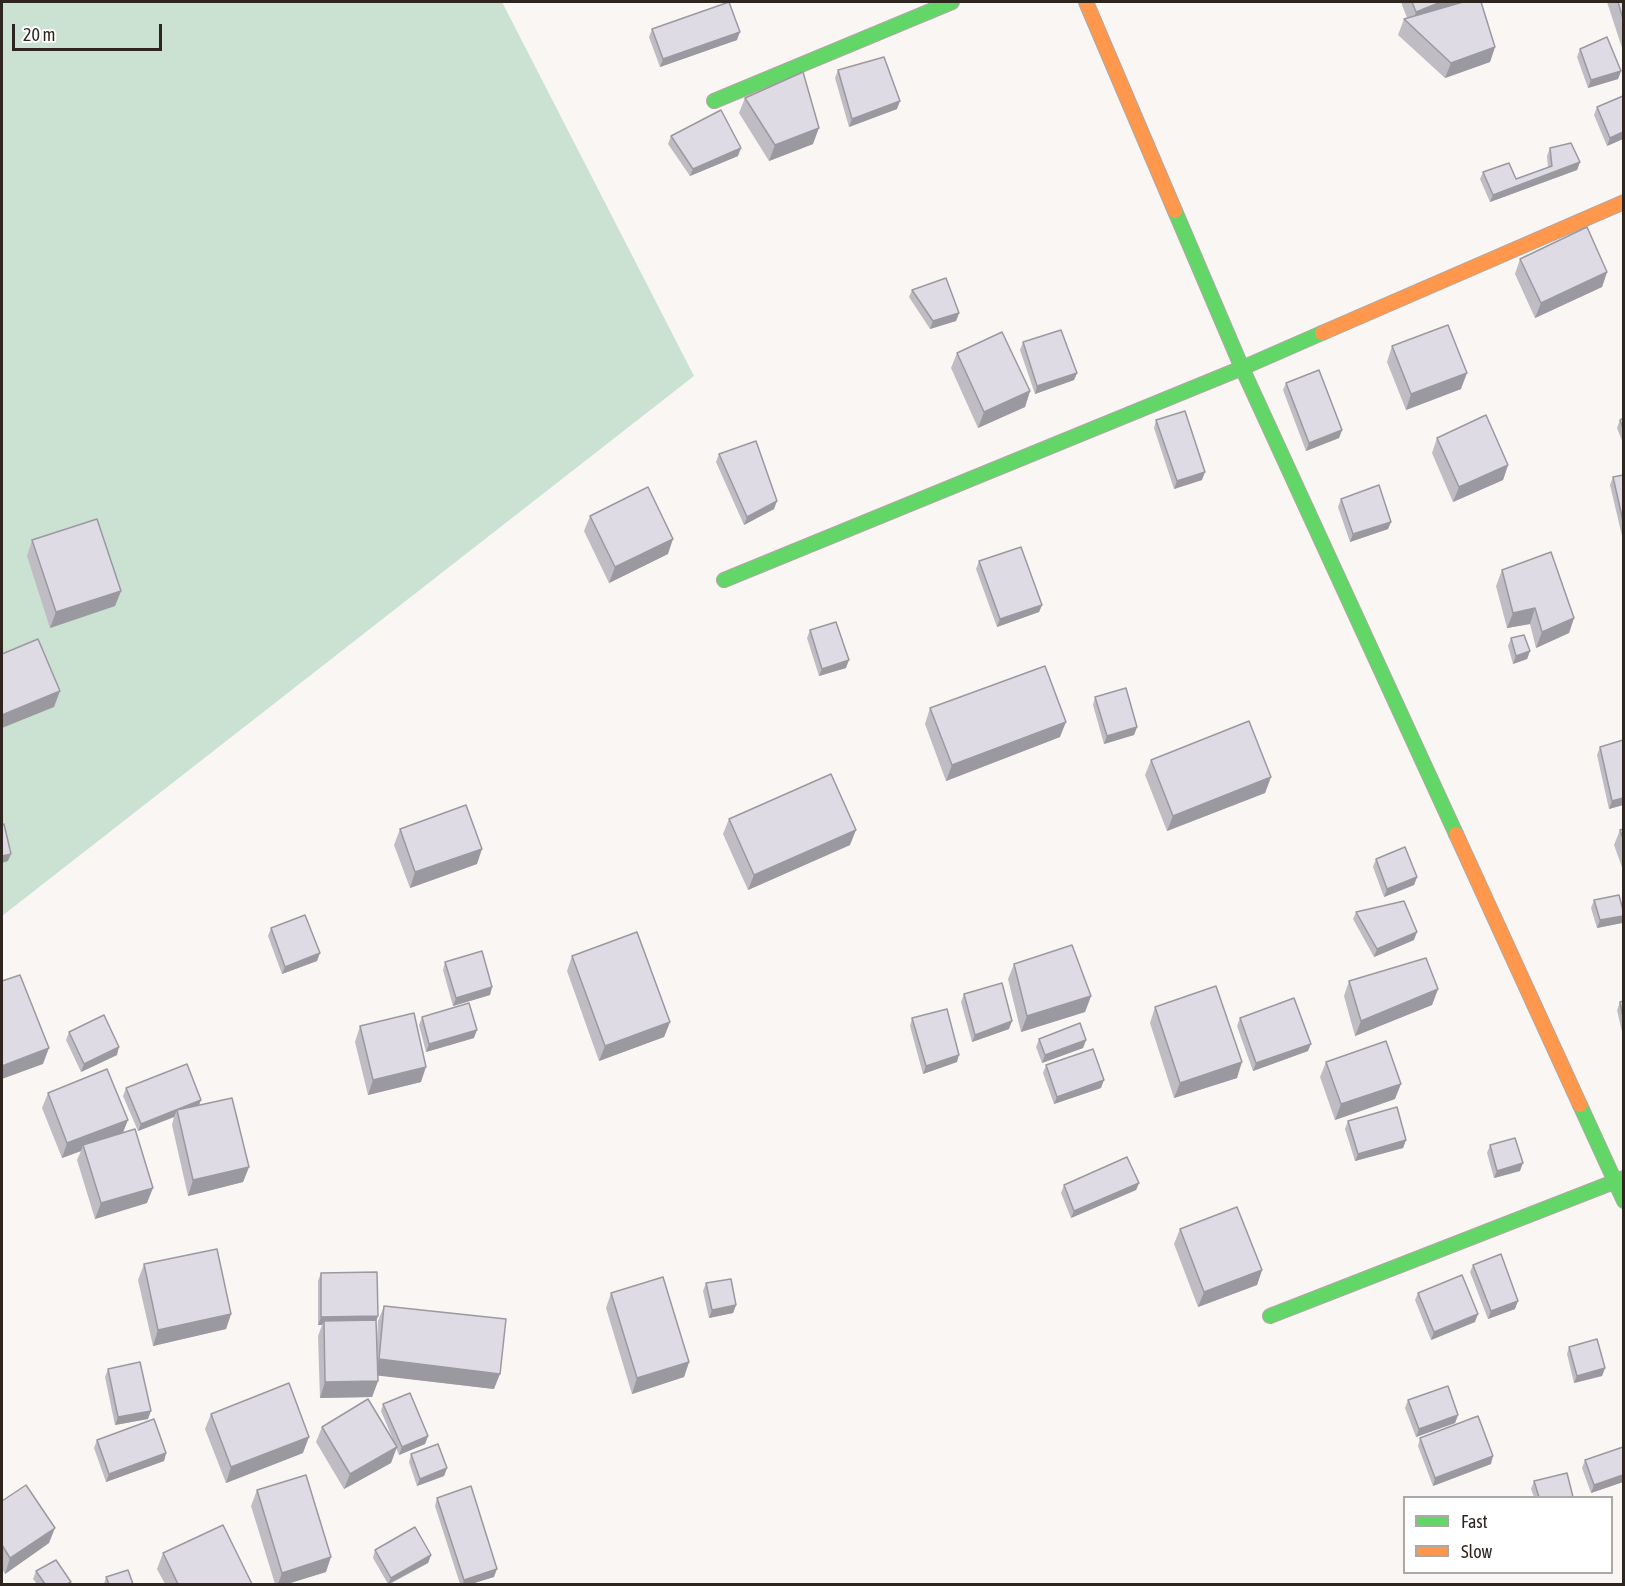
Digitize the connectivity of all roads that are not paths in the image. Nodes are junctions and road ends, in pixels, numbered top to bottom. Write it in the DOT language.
graph roads {
  1 [pos="952,2"];
  2 [pos="1086,2"];
  3 [pos="714,101"];
  4 [pos="1623,202"];
  5 [pos="1242,368"];
  6 [pos="724,580"];
  7 [pos="1619,1180"];
  8 [pos="1623,1201"];
  9 [pos="1270,1316"];
  1 -- 3 [label="street"];
  2 -- 5 [label="street"];
  4 -- 5 [label="street"];
  5 -- 6 [label="street"];
  5 -- 7 [label="street"];
  7 -- 8 [label="street"];
  7 -- 9 [label="street"];
}
